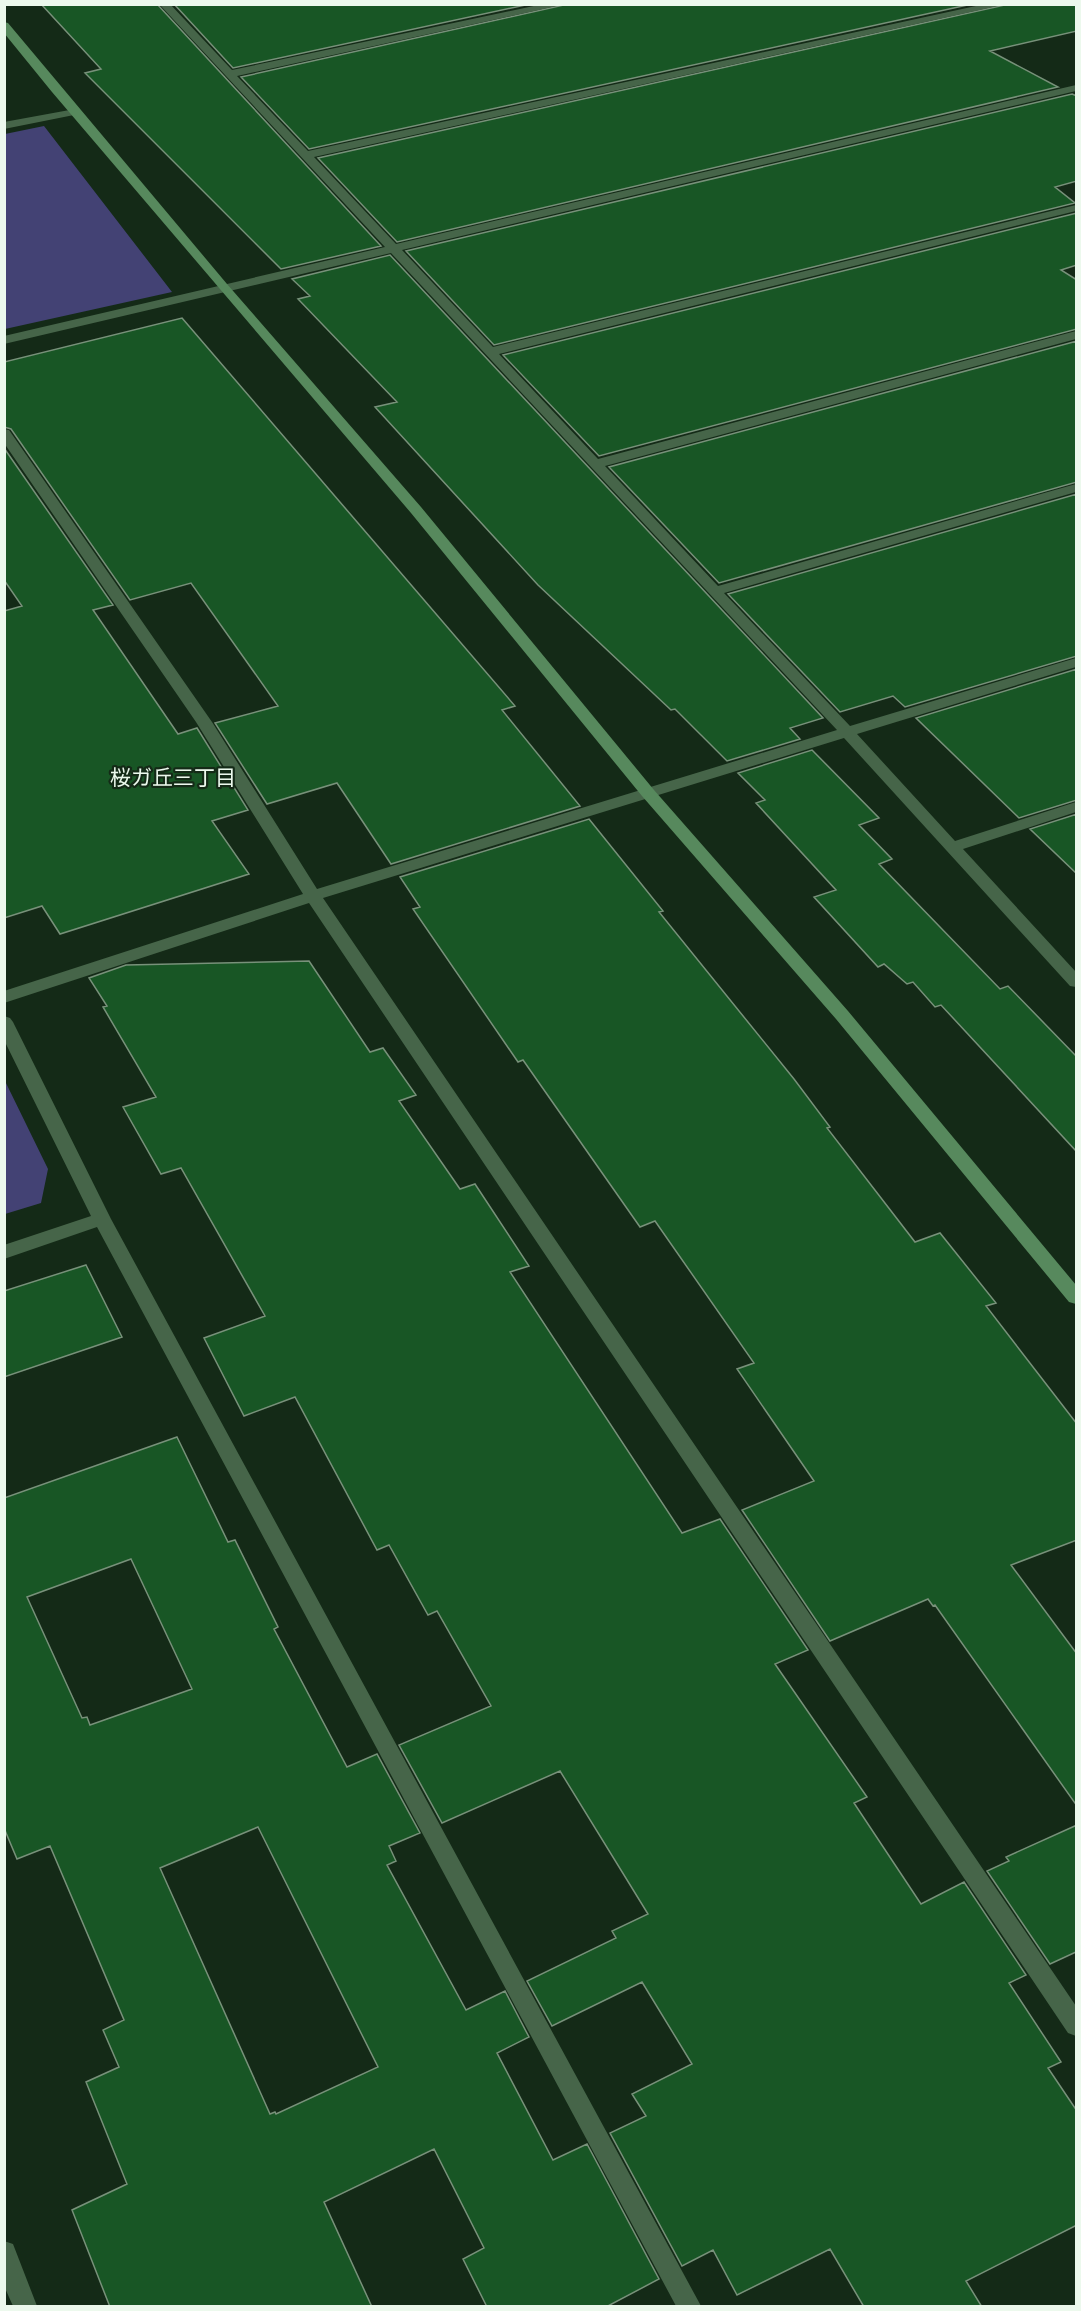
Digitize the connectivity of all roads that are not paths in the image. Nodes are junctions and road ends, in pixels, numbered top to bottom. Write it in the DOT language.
graph roads {
  1 [pos="164,4"];
  2 [pos="561,4"];
  3 [pos="1002,4"];
  4 [pos="4,25"];
  5 [pos="229,74"];
  6 [pos="1077,88"];
  7 [pos="75,112"];
  8 [pos="4,126"];
  9 [pos="305,155"];
  10 [pos="1077,208"];
  11 [pos="392,248"];
  12 [pos="223,287"];
  13 [pos="1077,335"];
  14 [pos="4,340"];
  15 [pos="490,352"];
  16 [pos="4,433"];
  17 [pos="595,464"];
  18 [pos="1077,488"];
  19 [pos="715,591"];
  20 [pos="1077,662"];
  21 [pos="847,732"];
  22 [pos="648,793"];
  23 [pos="1077,807"];
  24 [pos="952,847"];
  25 [pos="313,896"];
  26 [pos="1077,982"];
  27 [pos="4,997"];
  28 [pos="4,1022"];
  29 [pos="102,1219"];
  30 [pos="4,1252"];
  31 [pos="1077,1297"];
  32 [pos="1077,2025"];
  33 [pos="4,2253"];
  34 [pos="25,2307"];
  35 [pos="688,2307"];
  1 -- 5 [label="street"];
  2 -- 5 [label="street"];
  3 -- 9 [label="street"];
  4 -- 7 [label="street"];
  5 -- 9 [label="street"];
  6 -- 11 [label="street"];
  7 -- 8 [label="street"];
  7 -- 12 [label="street"];
  9 -- 11 [label="street"];
  10 -- 15 [label="street"];
  11 -- 12 [label="street"];
  11 -- 15 [label="street"];
  12 -- 14 [label="street"];
  12 -- 22 [label="street"];
  13 -- 17 [label="street"];
  15 -- 17 [label="street"];
  16 -- 25 [label="street"];
  17 -- 19 [label="street"];
  18 -- 19 [label="street"];
  19 -- 21 [label="street"];
  20 -- 21 [label="street"];
  21 -- 22 [label="street"];
  21 -- 24 [label="street"];
  22 -- 25 [label="street"];
  22 -- 31 [label="street"];
  23 -- 24 [label="street"];
  24 -- 26 [label="street"];
  25 -- 27 [label="street"];
  25 -- 32 [label="street"];
  28 -- 29 [label="street"];
  29 -- 30 [label="street"];
  29 -- 35 [label="street"];
  33 -- 34 [label="street"];
}
